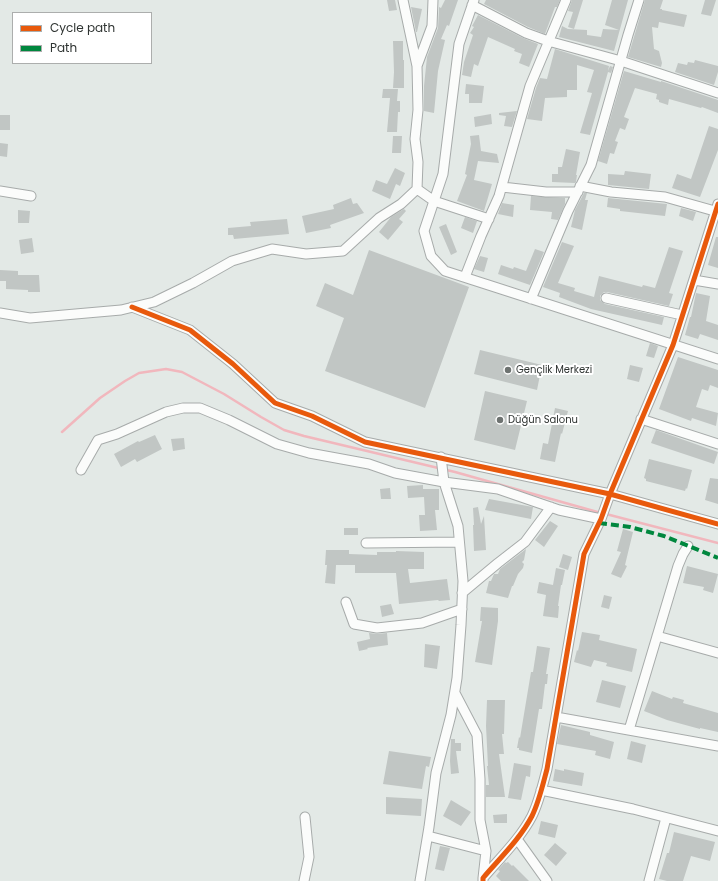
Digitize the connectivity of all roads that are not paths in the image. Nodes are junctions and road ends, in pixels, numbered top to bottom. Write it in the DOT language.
graph roads {
  1 [pos="403,0"];
  2 [pos="433,0"];
  3 [pos="566,0"];
  4 [pos="639,0"];
  5 [pos="473,2"];
  6 [pos="548,41"];
  7 [pos="621,61"];
  8 [pos="417,66"];
  9 [pos="718,93"];
  10 [pos="502,187"];
  11 [pos="417,188"];
  12 [pos="579,189"];
  13 [pos="0,191"];
  14 [pos="31,196"];
  15 [pos="434,202"];
  16 [pos="717,209"];
  17 [pos="488,219"];
  18 [pos="465,277"];
  19 [pos="694,280"];
  20 [pos="718,284"];
  21 [pos="606,298"];
  22 [pos="531,299"];
  23 [pos="132,307"];
  24 [pos="0,313"];
  25 [pos="682,316"];
  26 [pos="673,344"];
  27 [pos="718,359"];
  28 [pos="641,419"];
  29 [pos="718,444"];
  30 [pos="442,461"];
  31 [pos="81,470"];
  32 [pos="444,480"];
  33 [pos="609,497"];
  34 [pos="551,507"];
  35 [pos="601,519"];
  36 [pos="718,524"];
  37 [pos="459,542"];
  38 [pos="366,543"];
  39 [pos="688,546"];
  40 [pos="462,593"];
  41 [pos="346,602"];
  42 [pos="462,609"];
  43 [pos="657,636"];
  44 [pos="718,653"];
  45 [pos="455,693"];
  46 [pos="556,717"];
  47 [pos="629,730"];
  48 [pos="718,746"];
  49 [pos="541,790"];
  50 [pos="304,817"];
  51 [pos="666,818"];
  52 [pos="718,831"];
  53 [pos="428,836"];
  54 [pos="517,839"];
  55 [pos="486,851"];
  56 [pos="483,879"];
  57 [pos="304,881"];
  58 [pos="420,881"];
  59 [pos="547,881"];
  60 [pos="649,881"];
  1 -- 8 [label="street"];
  2 -- 8 [label="street"];
  3 -- 6 [label="street"];
  4 -- 7 [label="street"];
  5 -- 6 [label="street"];
  5 -- 15 [label="street"];
  6 -- 7 [label="street"];
  6 -- 10 [label="street"];
  7 -- 9 [label="street"];
  7 -- 12 [label="street"];
  8 -- 11 [label="street"];
  10 -- 12 [label="street"];
  10 -- 17 [label="street"];
  11 -- 15 [label="street"];
  11 -- 23 [label="street"];
  12 -- 16 [label="street"];
  12 -- 22 [label="street"];
  13 -- 14 [label="street"];
  15 -- 17 [label="street"];
  15 -- 18 [label="street"];
  16 -- 19 [label="street"];
  17 -- 18 [label="street"];
  18 -- 22 [label="street"];
  19 -- 20 [label="street"];
  19 -- 25 [label="street"];
  21 -- 25 [label="street"];
  22 -- 26 [label="street"];
  23 -- 24 [label="street"];
  23 -- 30 [label="street"];
  25 -- 26 [label="street"];
  26 -- 27 [label="street"];
  26 -- 28 [label="street"];
  28 -- 29 [label="street"];
  28 -- 33 [label="street"];
  30 -- 32 [label="street"];
  30 -- 33 [label="street"];
  31 -- 32 [label="street"];
  32 -- 34 [label="street"];
  32 -- 37 [label="street"];
  33 -- 35 [label="street"];
  33 -- 36 [label="street"];
  34 -- 35 [label="street"];
  34 -- 40 [label="street"];
  35 -- 46 [label="street"];
  37 -- 38 [label="street"];
  37 -- 40 [label="street"];
  39 -- 43 [label="street"];
  40 -- 42 [label="street"];
  41 -- 42 [label="street"];
  42 -- 45 [label="street"];
  43 -- 44 [label="street"];
  43 -- 47 [label="street"];
  45 -- 53 [label="street"];
  45 -- 55 [label="street"];
  46 -- 47 [label="street"];
  46 -- 49 [label="street"];
  47 -- 48 [label="street"];
  49 -- 51 [label="street"];
  49 -- 54 [label="street"];
  50 -- 57 [label="street"];
  51 -- 52 [label="street"];
  51 -- 60 [label="street"];
  53 -- 55 [label="street"];
  53 -- 58 [label="street"];
  54 -- 56 [label="street"];
  54 -- 59 [label="street"];
  55 -- 56 [label="street"];
}
